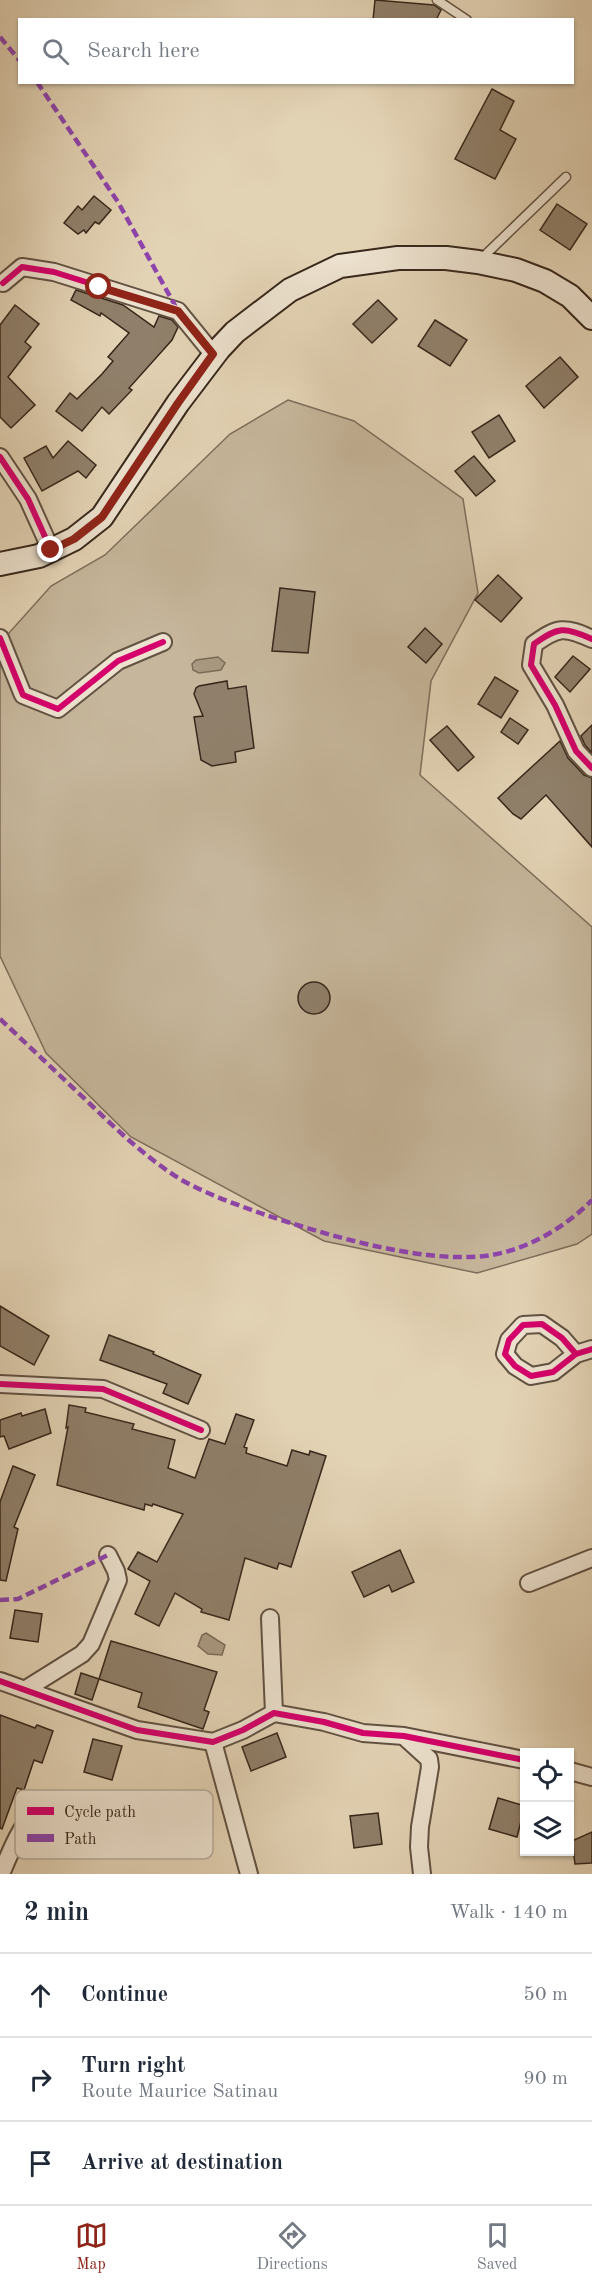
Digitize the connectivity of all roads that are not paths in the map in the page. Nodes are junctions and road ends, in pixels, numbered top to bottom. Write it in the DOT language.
graph roads {
  1 [pos="437,0"];
  2 [pos="464,18"];
  3 [pos="566,177"];
  4 [pos="478,262"];
  5 [pos="3,283"];
  6 [pos="591,315"];
  7 [pos="213,354"];
  8 [pos="0,457"];
  9 [pos="51,550"];
  10 [pos="0,564"];
  11 [pos="0,638"];
  12 [pos="592,639"];
  13 [pos="164,642"];
  14 [pos="592,768"];
  15 [pos="0,1384"];
  16 [pos="201,1430"];
  17 [pos="108,1556"];
  18 [pos="592,1558"];
  19 [pos="529,1583"];
  20 [pos="270,1618"];
  21 [pos="0,1681"];
  22 [pos="26,1689"];
  23 [pos="274,1713"];
  24 [pos="404,1736"];
  25 [pos="213,1742"];
  26 [pos="520,1759"];
  27 [pos="574,1772"];
  28 [pos="592,1777"];
  29 [pos="15,1845"];
  30 [pos="1,1874"];
  31 [pos="249,1874"];
  32 [pos="422,1874"];
  1 -- 2 [label="lane"];
  3 -- 4 [label="lane"];
  4 -- 6 [label="main road"];
  4 -- 7 [label="main road"];
  5 -- 7 [label="street"];
  7 -- 9 [label="main road"];
  8 -- 9 [label="street"];
  9 -- 10 [label="main road"];
  11 -- 13 [label="street"];
  12 -- 14 [label="street"];
  15 -- 16 [label="street"];
  17 -- 22 [label="street"];
  18 -- 19 [label="street"];
  20 -- 23 [label="street"];
  21 -- 22 [label="street"];
  22 -- 25 [label="street"];
  23 -- 24 [label="street"];
  23 -- 25 [label="street"];
  24 -- 26 [label="street"];
  24 -- 32 [label="street"];
  25 -- 31 [label="street"];
  27 -- 28 [label="street"];
  29 -- 30 [label="street"];
}
